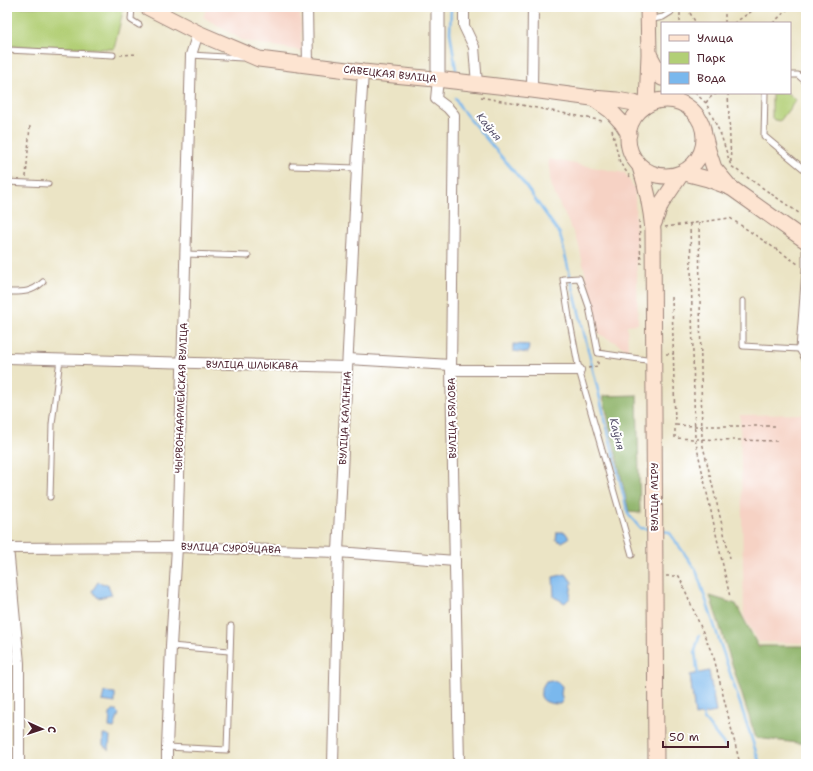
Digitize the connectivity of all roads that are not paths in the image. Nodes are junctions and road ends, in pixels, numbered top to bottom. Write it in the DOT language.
graph roads {
  1 [pos="132,7"];
  2 [pos="147,7"];
  3 [pos="307,7"];
  4 [pos="438,7"];
  5 [pos="464,7"];
  6 [pos="533,7"];
  7 [pos="671,7"];
  8 [pos="648,14"];
  9 [pos="139,26"];
  10 [pos="198,33"];
  11 [pos="7,50"];
  12 [pos="112,55"];
  13 [pos="191,55"];
  14 [pos="259,58"];
  15 [pos="308,65"];
  16 [pos="363,72"];
  17 [pos="791,75"];
  18 [pos="655,77"];
  19 [pos="441,80"];
  20 [pos="806,82"];
  21 [pos="473,87"];
  22 [pos="532,90"];
  23 [pos="675,94"];
  24 [pos="765,94"];
  25 [pos="592,98"];
  26 [pos="617,100"];
  27 [pos="645,106"];
  28 [pos="687,106"];
  29 [pos="629,134"];
  30 [pos="705,137"];
  31 [pos="292,166"];
  32 [pos="640,167"];
  33 [pos="357,168"];
  34 [pos="806,168"];
  35 [pos="683,173"];
  36 [pos="7,182"];
  37 [pos="48,184"];
  38 [pos="730,187"];
  39 [pos="659,229"];
  40 [pos="806,240"];
  41 [pos="186,254"];
  42 [pos="248,256"];
  43 [pos="43,282"];
  44 [pos="7,292"];
  45 [pos="743,301"];
  46 [pos="799,349"];
  47 [pos="7,358"];
  48 [pos="60,359"];
  49 [pos="806,361"];
  50 [pos="654,362"];
  51 [pos="182,363"];
  52 [pos="347,363"];
  53 [pos="451,367"];
  54 [pos="579,370"];
  55 [pos="50,498"];
  56 [pos="177,547"];
  57 [pos="7,548"];
  58 [pos="338,552"];
  59 [pos="632,555"];
  60 [pos="455,561"];
  61 [pos="231,626"];
  62 [pos="171,646"];
  63 [pos="230,651"];
  64 [pos="167,747"];
  65 [pos="19,764"];
  66 [pos="167,764"];
  67 [pos="333,764"];
  68 [pos="459,764"];
  69 [pos="656,764"];
  1 -- 9 [label="lane"];
  2 -- 10 [label="main road, САВЕЦКАЯ ВУЛІЦА"];
  3 -- 15 [label="street"];
  4 -- 19 [label="street"];
  5 -- 21 [label="street"];
  6 -- 22 [label="street"];
  7 -- 8 [label="lane"];
  8 -- 18 [label="main road"];
  10 -- 13 [label="street, ЧЫРВОНААРМЕЙСКАЯ ВУЛІЦА"];
  10 -- 14 [label="main road, САВЕЦКАЯ ВУЛІЦА"];
  11 -- 12 [label="lane"];
  13 -- 14 [label="lane"];
  13 -- 41 [label="street, ЧЫРВОНААРМЕЙСКАЯ ВУЛІЦА"];
  14 -- 15 [label="main road, САВЕЦКАЯ ВУЛІЦА"];
  15 -- 16 [label="main road, САВЕЦКАЯ ВУЛІЦА"];
  16 -- 19 [label="main road, САВЕЦКАЯ ВУЛІЦА"];
  16 -- 33 [label="street, ВУЛІЦА КАЛІНІНА"];
  17 -- 20 [label="lane"];
  18 -- 26 [label="main road"];
  18 -- 27 [label="main road"];
  19 -- 21 [label="main road, САВЕЦКАЯ ВУЛІЦА"];
  19 -- 53 [label="street, ВУЛІЦА БЯЛОВА"];
  21 -- 22 [label="main road, САВЕЦКАЯ ВУЛІЦА"];
  22 -- 25 [label="main road, САВЕЦКАЯ ВУЛІЦА"];
  23 -- 28 [label="main road"];
  24 -- 34 [label="lane"];
  25 -- 26 [label="main road"];
  25 -- 29 [label="main road, САВЕЦКАЯ ВУЛІЦА"];
  26 -- 27 [label="main road"];
  27 -- 28 [label="main road"];
  27 -- 29 [label="main road"];
  28 -- 30 [label="main road"];
  29 -- 32 [label="main road"];
  30 -- 35 [label="main road"];
  30 -- 38 [label="main road"];
  31 -- 33 [label="lane"];
  32 -- 35 [label="main road"];
  32 -- 39 [label="main road, ВУЛІЦА МІРУ"];
  33 -- 52 [label="street, ВУЛІЦА КАЛІНІНА"];
  35 -- 38 [label="main road"];
  35 -- 39 [label="main road, ВУЛІЦА МІРУ"];
  36 -- 37 [label="lane"];
  38 -- 40 [label="main road"];
  39 -- 50 [label="main road, ВУЛІЦА МІРУ"];
  40 -- 46 [label="lane"];
  41 -- 42 [label="lane"];
  41 -- 51 [label="street, ЧЫРВОНААРМЕЙСКАЯ ВУЛІЦА"];
  43 -- 44 [label="lane"];
  45 -- 46 [label="lane"];
  46 -- 49 [label="lane"];
  47 -- 48 [label="street, ВУЛІЦА ШЛЫКАВА"];
  48 -- 51 [label="street, ВУЛІЦА ШЛЫКАВА"];
  48 -- 55 [label="lane"];
  50 -- 54 [label="lane"];
  50 -- 69 [label="main road, ВУЛІЦА МІРУ"];
  51 -- 52 [label="street, ВУЛІЦА ШЛЫКАВА"];
  51 -- 56 [label="street, ЧЫРВОНААРМЕЙСКАЯ ВУЛІЦА"];
  52 -- 53 [label="street, ВУЛІЦА ШЛЫКАВА"];
  52 -- 58 [label="street, ВУЛІЦА КАЛІНІНА"];
  53 -- 54 [label="street"];
  53 -- 60 [label="street, ВУЛІЦА БЯЛОВА"];
  54 -- 59 [label="lane"];
  56 -- 57 [label="street, ВУЛІЦА СУРОЎЦАВА"];
  56 -- 58 [label="street, ВУЛІЦА СУРОЎЦАВА"];
  56 -- 62 [label="street, ЧЫРВОНААРМЕЙСКАЯ ВУЛІЦА"];
  57 -- 65 [label="street"];
  58 -- 60 [label="street, ВУЛІЦА СУРОЎЦАВА"];
  58 -- 67 [label="street, ВУЛІЦА КАЛІНІНА"];
  60 -- 68 [label="street, ВУЛІЦА БЯЛОВА"];
  61 -- 63 [label="lane"];
  62 -- 63 [label="lane"];
  62 -- 64 [label="street, ЧЫРВОНААРМЕЙСКАЯ ВУЛІЦА"];
  63 -- 64 [label="lane"];
  64 -- 66 [label="street, ЧЫРВОНААРМЕЙСКАЯ ВУЛІЦА"];
}
